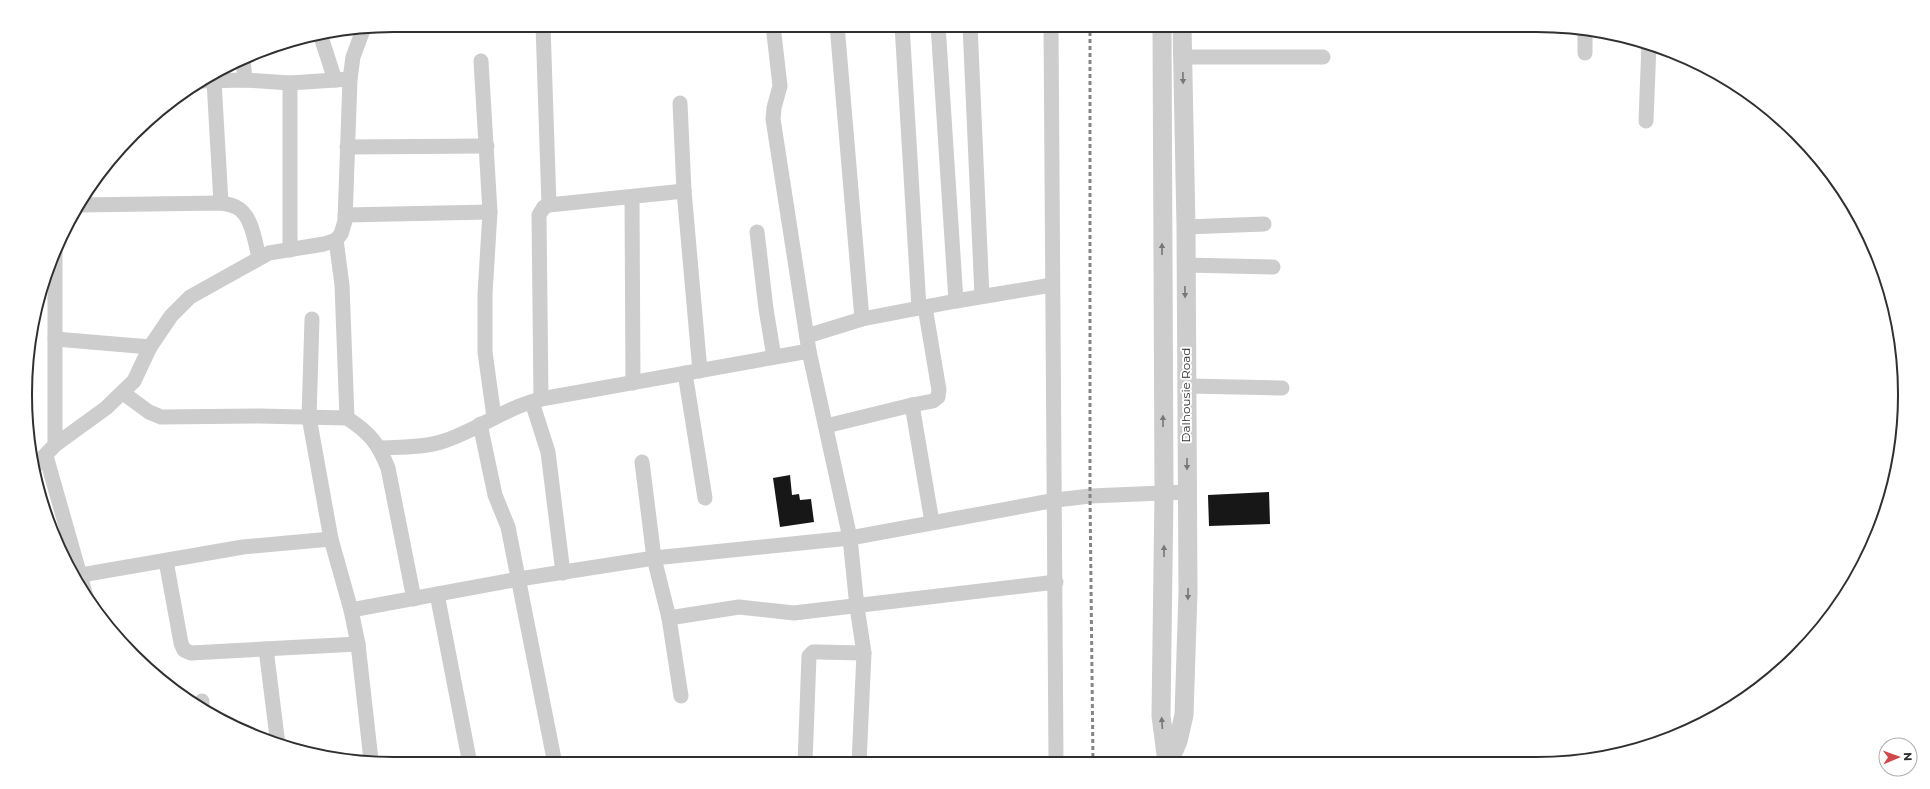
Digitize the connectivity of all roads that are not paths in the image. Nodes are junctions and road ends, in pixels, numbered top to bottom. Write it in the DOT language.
graph roads {
  1 [pos="543,32"];
  2 [pos="774,32"];
  3 [pos="838,32"];
  4 [pos="902,32"];
  5 [pos="938,32"];
  6 [pos="970,32"];
  7 [pos="1051,32"];
  8 [pos="1162,32"];
  9 [pos="1182,32"];
  10 [pos="362,34"];
  11 [pos="1585,35"];
  12 [pos="322,39"];
  13 [pos="1653,51"];
  14 [pos="1585,53"];
  15 [pos="1183,56"];
  16 [pos="1323,57"];
  17 [pos="481,60"];
  18 [pos="244,65"];
  19 [pos="342,79"];
  20 [pos="245,80"];
  21 [pos="213,81"];
  22 [pos="290,83"];
  23 [pos="207,84"];
  24 [pos="680,103"];
  25 [pos="1646,122"];
  26 [pos="347,146"];
  27 [pos="487,146"];
  28 [pos="684,191"];
  29 [pos="632,196"];
  30 [pos="221,203"];
  31 [pos="86,205"];
  32 [pos="548,206"];
  33 [pos="490,212"];
  34 [pos="345,215"];
  35 [pos="1264,224"];
  36 [pos="1186,227"];
  37 [pos="757,232"];
  38 [pos="336,240"];
  39 [pos="290,250"];
  40 [pos="259,257"];
  41 [pos="1185,265"];
  42 [pos="55,268"];
  43 [pos="1273,268"];
  44 [pos="1052,285"];
  45 [pos="982,296"];
  46 [pos="956,300"];
  47 [pos="922,308"];
  48 [pos="312,319"];
  49 [pos="862,319"];
  50 [pos="807,336"];
  51 [pos="55,340"];
  52 [pos="150,347"];
  53 [pos="809,351"];
  54 [pos="774,358"];
  55 [pos="692,372"];
  56 [pos="633,383"];
  57 [pos="1187,386"];
  58 [pos="1282,388"];
  59 [pos="123,393"];
  60 [pos="537,400"];
  61 [pos="912,404"];
  62 [pos="309,417"];
  63 [pos="494,417"];
  64 [pos="347,418"];
  65 [pos="480,424"];
  66 [pos="826,426"];
  67 [pos="380,448"];
  68 [pos="50,451"];
  69 [pos="39,462"];
  70 [pos="642,462"];
  71 [pos="1164,492"];
  72 [pos="1187,492"];
  73 [pos="705,498"];
  74 [pos="1056,500"];
  75 [pos="932,522"];
  76 [pos="850,538"];
  77 [pos="330,539"];
  78 [pos="654,558"];
  79 [pos="166,561"];
  80 [pos="563,573"];
  81 [pos="80,574"];
  82 [pos="80,575"];
  83 [pos="519,579"];
  84 [pos="1056,582"];
  85 [pos="437,594"];
  86 [pos="414,599"];
  87 [pos="857,607"];
  88 [pos="351,610"];
  89 [pos="669,618"];
  90 [pos="358,644"];
  91 [pos="266,649"];
  92 [pos="864,653"];
  93 [pos="681,696"];
  94 [pos="277,738"];
  95 [pos="371,756"];
  96 [pos="469,757"];
  97 [pos="554,757"];
  98 [pos="805,757"];
  99 [pos="860,757"];
  100 [pos="1056,757"];
  101 [pos="1167,757"];
  102 [pos="1170,757"];
  1 -- 32 [label="street"];
  2 -- 50 [label="street"];
  3 -- 49 [label="street"];
  4 -- 47 [label="street"];
  5 -- 46 [label="street"];
  6 -- 45 [label="street"];
  7 -- 44 [label="street"];
  71 -- 8 [label="street, Dalhousie Road, one-way"];
  9 -- 15 [label="street, Dalhousie Road"];
  10 -- 19 [label="street"];
  11 -- 14 [label="street"];
  12 -- 19 [label="street"];
  13 -- 25 [label="street"];
  15 -- 16 [label="street"];
  15 -- 36 [label="street, Dalhousie Road, one-way"];
  17 -- 27 [label="street"];
  18 -- 20 [label="street"];
  19 -- 22 [label="street"];
  19 -- 26 [label="street"];
  20 -- 21 [label="street"];
  20 -- 22 [label="street"];
  22 -- 39 [label="street"];
  23 -- 30 [label="street"];
  24 -- 28 [label="street"];
  26 -- 27 [label="street"];
  26 -- 34 [label="street"];
  27 -- 33 [label="street"];
  28 -- 29 [label="street"];
  28 -- 55 [label="street"];
  29 -- 32 [label="street"];
  29 -- 56 [label="street"];
  30 -- 31 [label="street"];
  30 -- 40 [label="street"];
  32 -- 60 [label="street"];
  33 -- 34 [label="street"];
  33 -- 63 [label="street"];
  34 -- 38 [label="street"];
  35 -- 36 [label="street"];
  36 -- 41 [label="street, Dalhousie Road"];
  37 -- 54 [label="street"];
  38 -- 39 [label="street"];
  38 -- 64 [label="street"];
  39 -- 40 [label="street"];
  40 -- 52 [label="street"];
  41 -- 43 [label="street"];
  41 -- 57 [label="street, Dalhousie Road, one-way"];
  42 -- 51 [label="street"];
  44 -- 45 [label="street"];
  44 -- 74 [label="street"];
  45 -- 46 [label="street"];
  46 -- 47 [label="street"];
  47 -- 49 [label="street"];
  47 -- 61 [label="street"];
  48 -- 62 [label="street"];
  49 -- 50 [label="street"];
  50 -- 53 [label="street"];
  51 -- 52 [label="street"];
  51 -- 68 [label="street"];
  52 -- 59 [label="street"];
  53 -- 54 [label="street"];
  53 -- 66 [label="street"];
  54 -- 55 [label="street"];
  55 -- 56 [label="street"];
  55 -- 73 [label="street"];
  56 -- 60 [label="street"];
  57 -- 58 [label="street"];
  57 -- 72 [label="street, Dalhousie Road, one-way"];
  59 -- 62 [label="street"];
  59 -- 68 [label="street"];
  60 -- 63 [label="street"];
  60 -- 80 [label="street"];
  61 -- 66 [label="street"];
  61 -- 75 [label="street"];
  62 -- 64 [label="street"];
  62 -- 77 [label="street"];
  63 -- 65 [label="street"];
  64 -- 67 [label="street"];
  65 -- 67 [label="street"];
  65 -- 83 [label="street"];
  66 -- 76 [label="street"];
  67 -- 86 [label="street"];
  68 -- 69 [label="street"];
  68 -- 81 [label="street"];
  70 -- 78 [label="street"];
  71 -- 72 [label="street"];
  71 -- 74 [label="street"];
  101 -- 71 [label="street, Dalhousie Road, one-way"];
  72 -- 102 [label="street, Dalhousie Road, one-way"];
  74 -- 75 [label="street"];
  74 -- 84 [label="street"];
  75 -- 76 [label="street"];
  76 -- 78 [label="street"];
  76 -- 87 [label="street"];
  77 -- 79 [label="street"];
  77 -- 88 [label="street"];
  78 -- 80 [label="street"];
  78 -- 89 [label="street"];
  79 -- 82 [label="street"];
  79 -- 91 [label="street"];
  80 -- 83 [label="street"];
  83 -- 85 [label="street"];
  83 -- 97 [label="street"];
  84 -- 87 [label="street"];
  84 -- 100 [label="street"];
  85 -- 86 [label="street"];
  85 -- 96 [label="street"];
  86 -- 88 [label="street"];
  87 -- 89 [label="street"];
  87 -- 92 [label="street"];
  88 -- 90 [label="street"];
  89 -- 93 [label="street"];
  90 -- 91 [label="street"];
  90 -- 95 [label="street"];
  91 -- 94 [label="street"];
  92 -- 98 [label="street"];
  92 -- 99 [label="street"];
}
